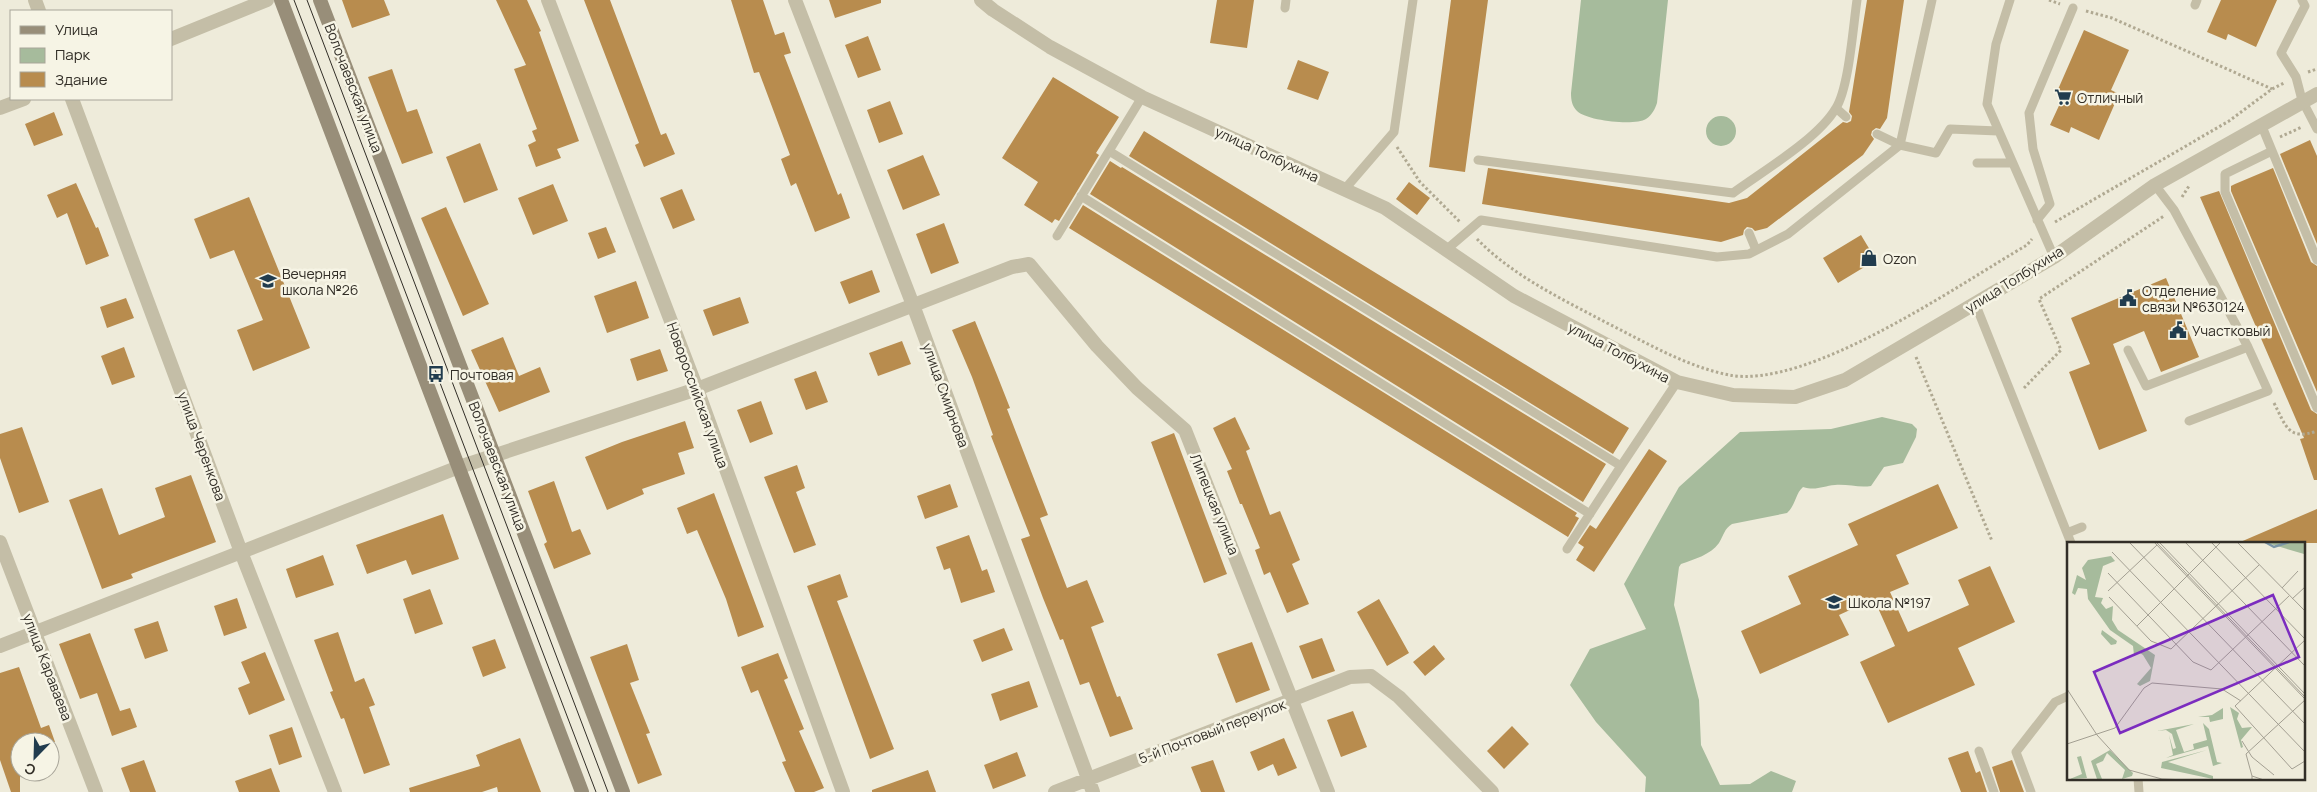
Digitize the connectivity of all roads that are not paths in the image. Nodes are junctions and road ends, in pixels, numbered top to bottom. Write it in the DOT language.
graph roads {
  1 [pos="267,0"];
  2 [pos="281,0"];
  3 [pos="320,0"];
  4 [pos="548,0"];
  5 [pos="795,0"];
  6 [pos="981,0"];
  7 [pos="1413,0"];
  8 [pos="1857,0"];
  9 [pos="1932,0"];
  10 [pos="2010,0"];
  11 [pos="2302,0"];
  12 [pos="2073,8"];
  13 [pos="172,39"];
  14 [pos="2317,94"];
  15 [pos="1142,97"];
  16 [pos="21,100"];
  17 [pos="72,100"];
  18 [pos="2302,100"];
  19 [pos="0,108"];
  20 [pos="1836,108"];
  21 [pos="1846,117"];
  22 [pos="2261,124"];
  23 [pos="2315,125"];
  24 [pos="1998,131"];
  25 [pos="1877,134"];
  26 [pos="1900,145"];
  27 [pos="2270,146"];
  28 [pos="1110,151"];
  29 [pos="1478,160"];
  30 [pos="1977,163"];
  31 [pos="2012,163"];
  32 [pos="2155,185"];
  33 [pos="1344,190"];
  34 [pos="1081,196"];
  35 [pos="2037,220"];
  36 [pos="1749,233"];
  37 [pos="1057,236"];
  38 [pos="1446,250"];
  39 [pos="1756,250"];
  40 [pos="2054,256"];
  41 [pos="2317,260"];
  42 [pos="1975,303"];
  43 [pos="913,305"];
  44 [pos="2248,347"];
  45 [pos="2128,350"];
  46 [pos="1677,382"];
  47 [pos="697,389"];
  48 [pos="2317,408"];
  49 [pos="2188,420"];
  50 [pos="494,456"];
  51 [pos="1621,466"];
  52 [pos="459,467"];
  53 [pos="1590,514"];
  54 [pos="2082,527"];
  55 [pos="2067,533"];
  56 [pos="0,542"];
  57 [pos="2071,542"];
  58 [pos="1568,549"];
  59 [pos="241,552"];
  60 [pos="35,633"];
  61 [pos="0,646"];
  62 [pos="2067,696"];
  63 [pos="1292,700"];
  64 [pos="1979,751"];
  65 [pos="1090,786"];
  66 [pos="96,792"];
  67 [pos="335,792"];
  68 [pos="582,792"];
  69 [pos="623,792"];
  70 [pos="843,792"];
  71 [pos="1055,792"];
  72 [pos="1328,792"];
  73 [pos="1492,792"];
  74 [pos="1994,792"];
  75 [pos="2031,792"];
  1 -- 13 [label="street"];
  2 -- 52 [label="main road"];
  3 -- 50 [label="main road, Волочаевская улица"];
  4 -- 47 [label="street, Новороссийская улица"];
  5 -- 43 [label="street, улица Смирнова"];
  6 -- 15 [label="street, улица Толбухина"];
  7 -- 33 [label="lane"];
  8 -- 20 [label="lane"];
  9 -- 26 [label="lane"];
  10 -- 24 [label="lane"];
  11 -- 18 [label="lane"];
  12 -- 35 [label="lane"];
  14 -- 18 [label="street, улица Толбухина"];
  15 -- 28 [label="lane"];
  15 -- 33 [label="street, улица Толбухина"];
  16 -- 19 [label="street"];
  17 -- 59 [label="street, улица Черенкова"];
  18 -- 22 [label="street, улица Толбухина"];
  18 -- 23 [label="lane"];
  20 -- 21 [label="lane"];
  20 -- 29 [label="lane"];
  22 -- 27 [label="lane"];
  22 -- 32 [label="street, улица Толбухина"];
  24 -- 26 [label="lane"];
  24 -- 31 [label="lane"];
  25 -- 26 [label="lane"];
  26 -- 39 [label="lane"];
  27 -- 41 [label="lane"];
  27 -- 48 [label="lane"];
  28 -- 34 [label="lane"];
  28 -- 51 [label="lane"];
  30 -- 31 [label="lane"];
  31 -- 35 [label="lane"];
  32 -- 40 [label="street, улица Толбухина"];
  32 -- 44 [label="lane"];
  33 -- 38 [label="street, улица Толбухина"];
  34 -- 37 [label="lane"];
  34 -- 53 [label="lane"];
  35 -- 40 [label="lane"];
  36 -- 39 [label="lane"];
  38 -- 39 [label="lane"];
  38 -- 46 [label="street, улица Толбухина"];
  40 -- 42 [label="street, улица Толбухина"];
  42 -- 46 [label="street, улица Толбухина"];
  42 -- 55 [label="lane"];
  43 -- 47 [label="street"];
  43 -- 63 [label="street, Липецкая улица"];
  43 -- 65 [label="street, улица Смирнова"];
  44 -- 45 [label="lane"];
  44 -- 49 [label="lane"];
  46 -- 51 [label="lane"];
  47 -- 50 [label="street"];
  47 -- 70 [label="street, Новороссийская улица"];
  50 -- 52 [label="street"];
  50 -- 69 [label="main road, Волочаевская улица"];
  51 -- 53 [label="lane"];
  52 -- 59 [label="street"];
  52 -- 68 [label="main road"];
  53 -- 58 [label="lane"];
  54 -- 55 [label="lane"];
  55 -- 57 [label="lane"];
  56 -- 60 [label="street, улица Караваева"];
  59 -- 60 [label="street"];
  59 -- 67 [label="street, улица Черенкова"];
  60 -- 61 [label="street"];
  60 -- 66 [label="street, улица Караваева"];
  62 -- 75 [label="lane"];
  63 -- 65 [label="street, 5-й Почтовый переулок"];
  63 -- 72 [label="street, Липецкая улица"];
  63 -- 73 [label="street, 5-й Почтовый переулок"];
  64 -- 74 [label="lane"];
  65 -- 71 [label="street, 5-й Почтовый переулок"];
}
